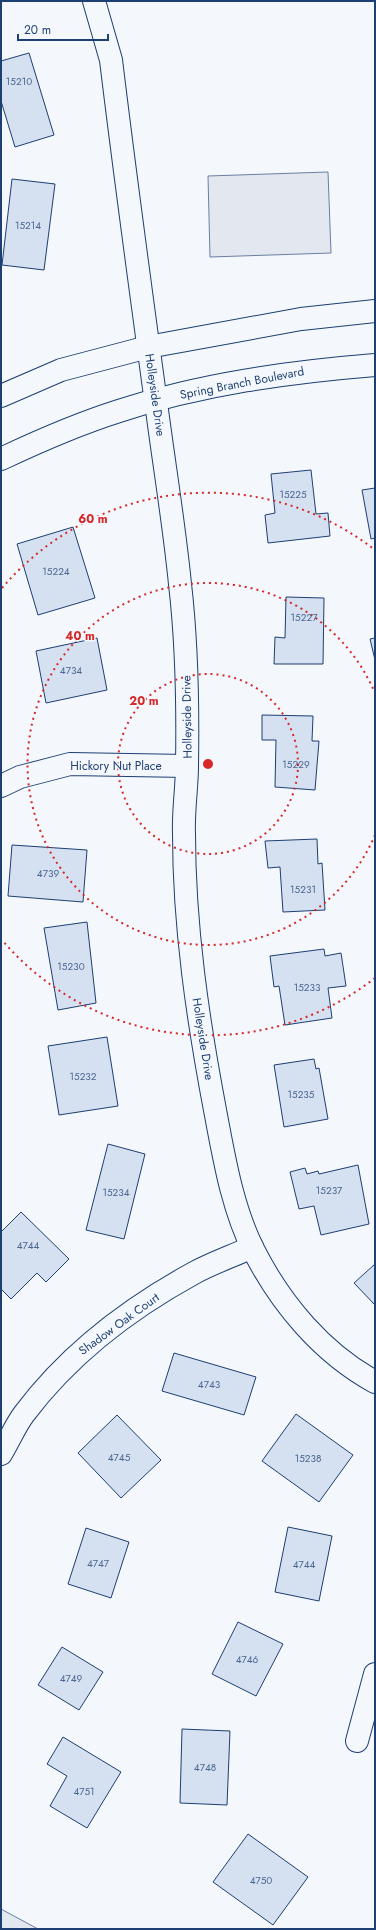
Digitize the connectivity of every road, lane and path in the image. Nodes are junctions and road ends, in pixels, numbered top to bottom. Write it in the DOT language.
graph roads {
  1 [pos="94,1"];
  2 [pos="375,311"];
  3 [pos="148,347"];
  4 [pos="375,364"];
  5 [pos="1,396"];
  6 [pos="156,400"];
  7 [pos="1,459"];
  8 [pos="187,766"];
  9 [pos="1,786"];
  10 [pos="252,1247"];
  11 [pos="375,1382"];
  12 [pos="1,1454"];
  13 [pos="375,1674"];
  14 [pos="357,1741"];
  1 -- 3 [label="street, Holleyside Drive"];
  2 -- 3 [label="street"];
  3 -- 5 [label="street"];
  3 -- 6 [label="street, Holleyside Drive"];
  4 -- 6 [label="street, Spring Branch Boulevard"];
  6 -- 7 [label="street, Spring Branch Boulevard"];
  6 -- 8 [label="street, Holleyside Drive"];
  8 -- 9 [label="street, Hickory Nut Place"];
  8 -- 10 [label="street, Holleyside Drive"];
  10 -- 11 [label="street, Holleyside Drive"];
  10 -- 12 [label="street, Shadow Oak Court"];
  13 -- 14 [label="street"];
}
